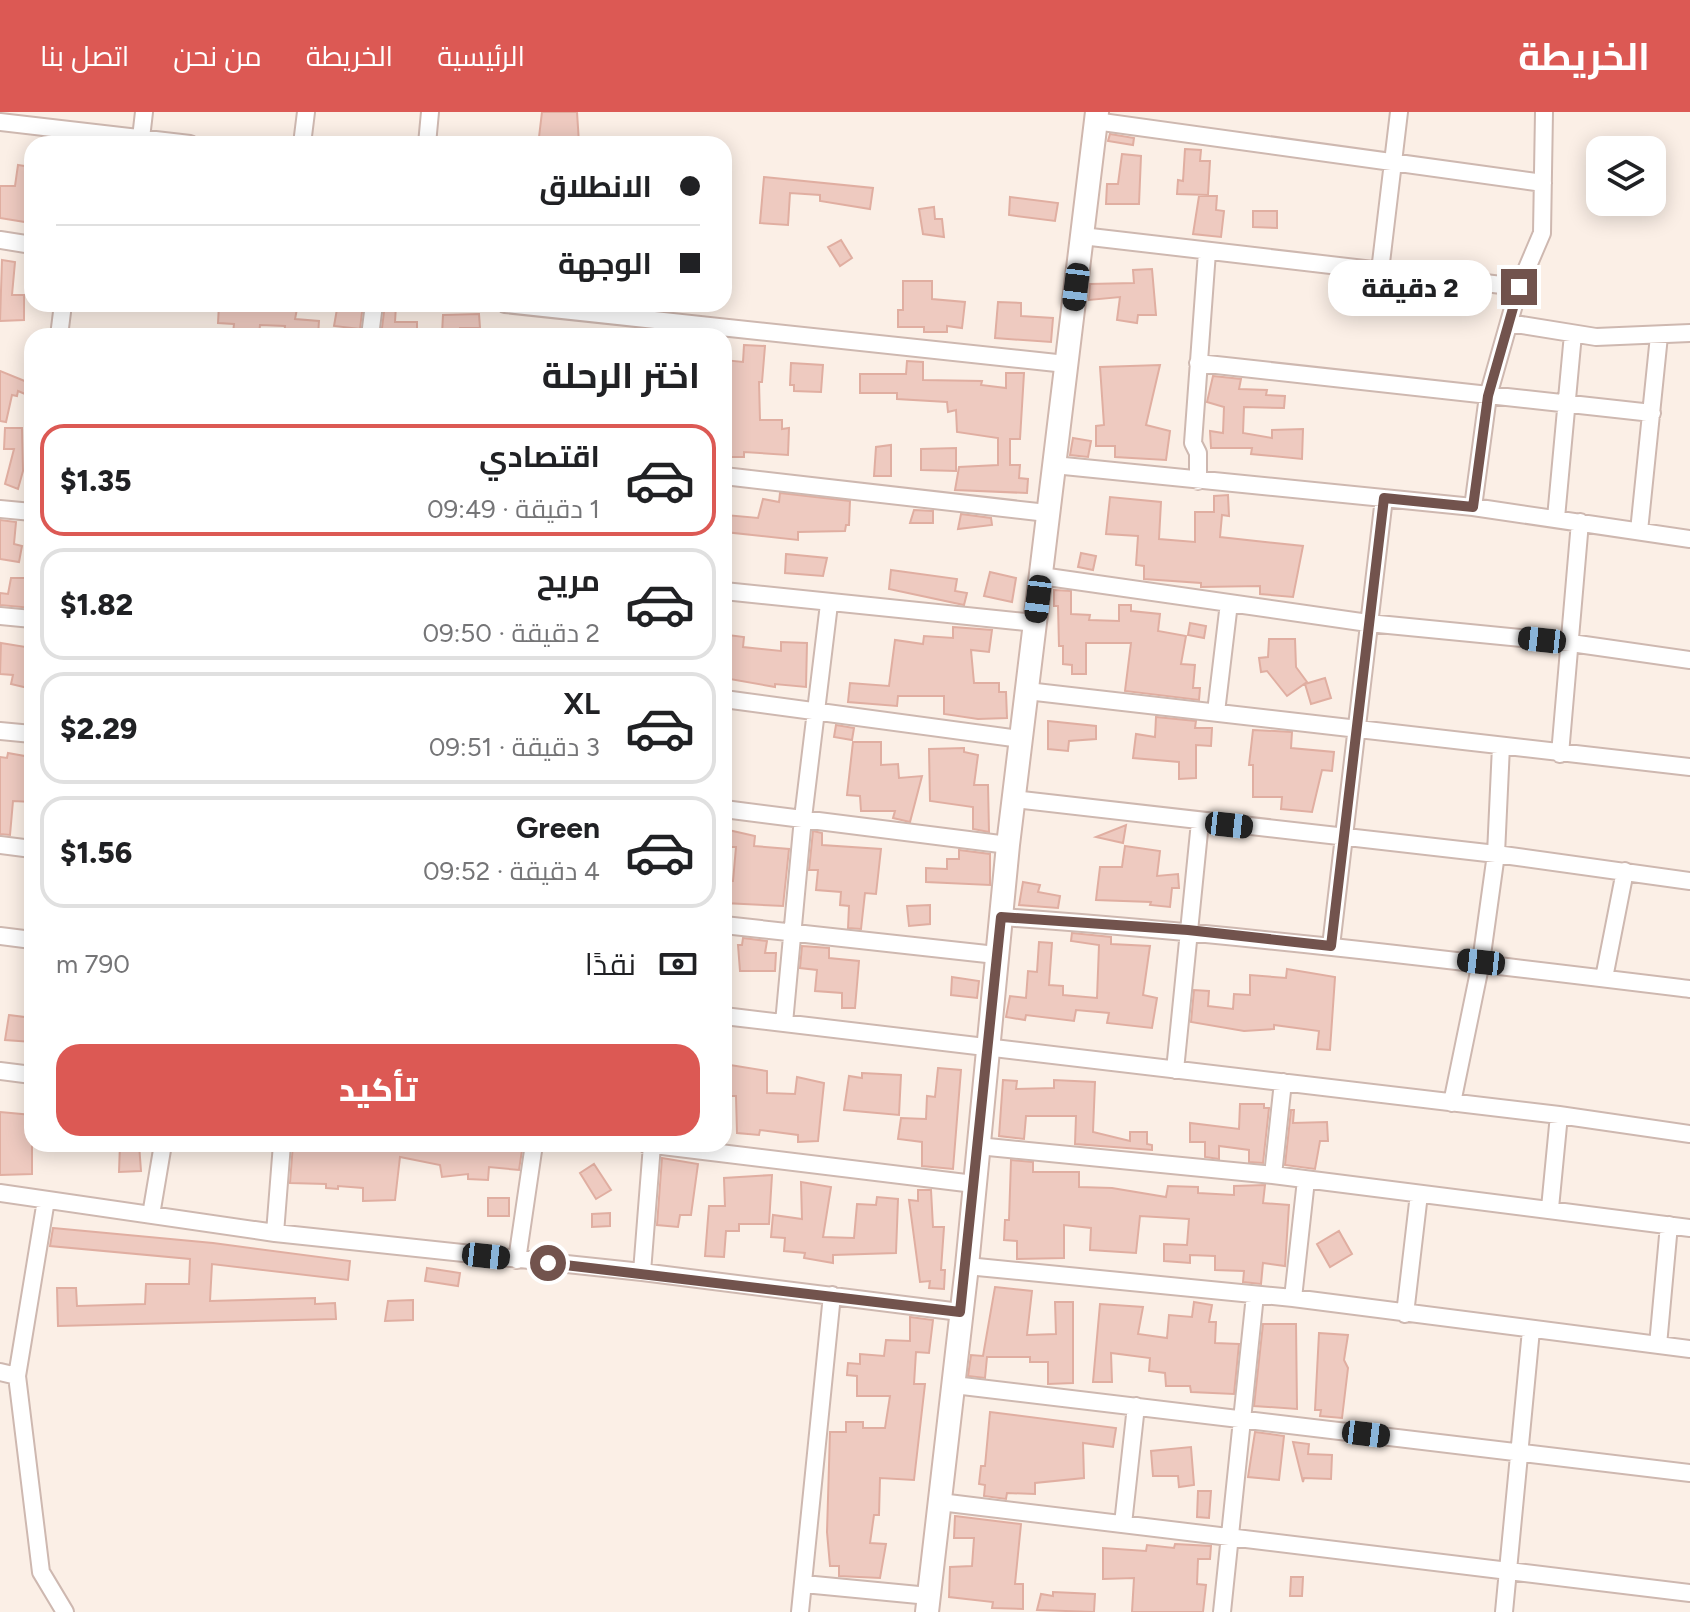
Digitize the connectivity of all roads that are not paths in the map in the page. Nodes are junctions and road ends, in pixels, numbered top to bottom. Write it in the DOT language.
graph roads {
  1 [pos="144,112"];
  2 [pos="306,112"];
  3 [pos="430,112"];
  4 [pos="1399,112"];
  5 [pos="1544,112"];
  6 [pos="1096,117"];
  7 [pos="0,122"];
  8 [pos="123,136"];
  9 [pos="141,136"];
  10 [pos="303,136"];
  11 [pos="428,136"];
  12 [pos="1394,162"];
  13 [pos="1543,183"];
  14 [pos="1082,236"];
  15 [pos="0,240"];
  16 [pos="24,244"];
  17 [pos="1207,252"];
  18 [pos="1380,271"];
  19 [pos="1519,287"];
  20 [pos="568,312"];
  21 [pos="1509,323"];
  22 [pos="693,328"];
  23 [pos="732,332"];
  24 [pos="1690,333"];
  25 [pos="1573,334"];
  26 [pos="1659,336"];
  27 [pos="1198,363"];
  28 [pos="1066,364"];
  29 [pos="1488,396"];
  30 [pos="1567,403"];
  31 [pos="1652,413"];
  32 [pos="1054,465"];
  33 [pos="732,477"];
  34 [pos="1198,481"];
  35 [pos="1384,498"];
  36 [pos="1473,507"];
  37 [pos="0,509"];
  38 [pos="24,511"];
  39 [pos="1047,513"];
  40 [pos="1556,518"];
  41 [pos="1580,522"];
  42 [pos="1639,531"];
  43 [pos="1690,539"];
  44 [pos="1041,576"];
  45 [pos="732,592"];
  46 [pos="1229,603"];
  47 [pos="829,604"];
  48 [pos="0,616"];
  49 [pos="24,618"];
  50 [pos="1035,623"];
  51 [pos="1368,623"];
  52 [pos="1571,643"];
  53 [pos="1690,660"];
  54 [pos="1027,691"];
  55 [pos="732,700"];
  56 [pos="816,710"];
  57 [pos="1216,712"];
  58 [pos="1356,728"];
  59 [pos="0,731"];
  60 [pos="24,733"];
  61 [pos="1020,739"];
  62 [pos="1501,746"];
  63 [pos="1560,754"];
  64 [pos="1690,767"];
  65 [pos="1014,799"];
  66 [pos="732,810"];
  67 [pos="803,818"];
  68 [pos="1200,822"];
  69 [pos="1345,837"];
  70 [pos="0,845"];
  71 [pos="1008,845"];
  72 [pos="24,848"];
  73 [pos="1496,854"];
  74 [pos="1625,871"];
  75 [pos="1690,881"];
  76 [pos="1001,917"];
  77 [pos="732,926"];
  78 [pos="1188,930"];
  79 [pos="792,933"];
  80 [pos="0,936"];
  81 [pos="24,939"];
  82 [pos="1331,946"];
  83 [pos="996,955"];
  84 [pos="1481,962"];
  85 [pos="1604,978"];
  86 [pos="1690,989"];
  87 [pos="732,1017"];
  88 [pos="784,1023"];
  89 [pos="987,1049"];
  90 [pos="1175,1070"];
  91 [pos="0,1071"];
  92 [pos="24,1074"];
  93 [pos="1283,1082"];
  94 [pos="1452,1103"];
  95 [pos="1559,1115"];
  96 [pos="1690,1134"];
  97 [pos="978,1146"];
  98 [pos="162,1152"];
  99 [pos="281,1152"];
  100 [pos="533,1152"];
  101 [pos="651,1152"];
  102 [pos="729,1152"];
  103 [pos="1273,1175"];
  104 [pos="1306,1180"];
  105 [pos="974,1184"];
  106 [pos="0,1193"];
  107 [pos="1419,1194"];
  108 [pos="46,1200"];
  109 [pos="1550,1208"];
  110 [pos="151,1215"];
  111 [pos="1669,1225"];
  112 [pos="1690,1228"];
  113 [pos="275,1233"];
  114 [pos="517,1260"];
  115 [pos="967,1266"];
  116 [pos="642,1272"];
  117 [pos="832,1295"];
  118 [pos="1255,1295"];
  119 [pos="1293,1298"];
  120 [pos="960,1312"];
  121 [pos="1405,1314"];
  122 [pos="1531,1330"];
  123 [pos="1658,1345"];
  124 [pos="1690,1349"];
  125 [pos="8,1374"];
  126 [pos="954,1385"];
  127 [pos="1136,1406"];
  128 [pos="1244,1419"];
  129 [pos="1520,1453"];
  130 [pos="1690,1473"];
  131 [pos="940,1502"];
  132 [pos="1123,1524"];
  133 [pos="1229,1536"];
  134 [pos="1508,1568"];
  135 [pos="804,1584"];
  136 [pos="1690,1593"];
  137 [pos="928,1604"];
  138 [pos="65,1612"];
  139 [pos="800,1612"];
  140 [pos="1222,1612"];
  141 [pos="1504,1612"];
  1 -- 9 [label="street"];
  2 -- 10 [label="street"];
  3 -- 11 [label="street"];
  4 -- 12 [label="street"];
  5 -- 13 [label="street"];
  6 -- 12 [label="street"];
  6 -- 14 [label="street"];
  7 -- 8 [label="street"];
  12 -- 13 [label="street"];
  12 -- 18 [label="street"];
  13 -- 19 [label="street"];
  14 -- 17 [label="street"];
  14 -- 28 [label="street"];
  15 -- 16 [label="street"];
  17 -- 18 [label="street"];
  17 -- 27 [label="street"];
  18 -- 19 [label="street"];
  19 -- 21 [label="street"];
  20 -- 22 [label="street"];
  21 -- 25 [label="street"];
  21 -- 29 [label="street"];
  23 -- 28 [label="street"];
  24 -- 26 [label="street"];
  25 -- 26 [label="street"];
  25 -- 30 [label="street"];
  26 -- 31 [label="street"];
  27 -- 29 [label="street"];
  27 -- 34 [label="street"];
  28 -- 32 [label="street"];
  29 -- 30 [label="street"];
  29 -- 36 [label="street"];
  30 -- 31 [label="street"];
  30 -- 40 [label="street"];
  31 -- 42 [label="street"];
  32 -- 34 [label="street"];
  32 -- 39 [label="street"];
  33 -- 39 [label="street"];
  34 -- 35 [label="street"];
  35 -- 36 [label="street"];
  35 -- 51 [label="street"];
  36 -- 40 [label="street"];
  37 -- 38 [label="street"];
  39 -- 44 [label="street"];
  40 -- 41 [label="street"];
  41 -- 42 [label="street"];
  41 -- 52 [label="street"];
  42 -- 43 [label="street"];
  44 -- 46 [label="street"];
  44 -- 50 [label="street"];
  45 -- 47 [label="street"];
  46 -- 51 [label="street"];
  46 -- 57 [label="street"];
  47 -- 50 [label="street"];
  47 -- 56 [label="street"];
  48 -- 49 [label="street"];
  50 -- 54 [label="street"];
  51 -- 52 [label="street"];
  51 -- 58 [label="street"];
  52 -- 53 [label="street"];
  52 -- 63 [label="street"];
  54 -- 57 [label="street"];
  54 -- 61 [label="street"];
  55 -- 56 [label="street"];
  56 -- 61 [label="street"];
  56 -- 67 [label="street"];
  57 -- 58 [label="street"];
  58 -- 62 [label="street"];
  58 -- 69 [label="street"];
  59 -- 60 [label="street"];
  61 -- 65 [label="street"];
  62 -- 63 [label="street"];
  62 -- 73 [label="street"];
  63 -- 64 [label="street"];
  65 -- 68 [label="street"];
  65 -- 71 [label="street"];
  66 -- 67 [label="street"];
  67 -- 71 [label="street"];
  67 -- 79 [label="street"];
  68 -- 69 [label="street"];
  68 -- 78 [label="street"];
  69 -- 73 [label="street"];
  69 -- 82 [label="street"];
  70 -- 72 [label="street"];
  71 -- 76 [label="street"];
  73 -- 74 [label="street"];
  73 -- 84 [label="street"];
  74 -- 75 [label="street"];
  74 -- 85 [label="street"];
  76 -- 78 [label="street"];
  76 -- 83 [label="street"];
  77 -- 79 [label="street"];
  78 -- 82 [label="street"];
  78 -- 90 [label="street"];
  79 -- 83 [label="street"];
  79 -- 88 [label="street"];
  80 -- 81 [label="street"];
  82 -- 84 [label="street"];
  83 -- 89 [label="street"];
  84 -- 85 [label="street"];
  84 -- 94 [label="street"];
  85 -- 86 [label="street"];
  87 -- 88 [label="street"];
  88 -- 89 [label="street"];
  89 -- 90 [label="street"];
  89 -- 97 [label="street"];
  90 -- 93 [label="street"];
  91 -- 92 [label="street"];
  93 -- 94 [label="street"];
  93 -- 103 [label="street"];
  94 -- 95 [label="street"];
  95 -- 96 [label="street"];
  95 -- 109 [label="street"];
  97 -- 103 [label="street"];
  97 -- 105 [label="street"];
  98 -- 110 [label="street"];
  99 -- 113 [label="street"];
  100 -- 114 [label="street"];
  101 -- 116 [label="street"];
  102 -- 105 [label="street"];
  103 -- 104 [label="street"];
  104 -- 107 [label="street"];
  104 -- 119 [label="street"];
  105 -- 115 [label="street"];
  106 -- 108 [label="street"];
  107 -- 109 [label="street"];
  107 -- 121 [label="street"];
  108 -- 110 [label="street"];
  108 -- 125 [label="street"];
  109 -- 111 [label="street"];
  110 -- 113 [label="street"];
  111 -- 112 [label="street"];
  111 -- 123 [label="street"];
  113 -- 114 [label="street"];
  114 -- 116 [label="street"];
  115 -- 118 [label="street"];
  115 -- 120 [label="street"];
  116 -- 117 [label="street"];
  117 -- 120 [label="street"];
  117 -- 135 [label="street"];
  118 -- 119 [label="street"];
  118 -- 128 [label="street"];
  119 -- 121 [label="street"];
  120 -- 126 [label="street"];
  121 -- 122 [label="street"];
  122 -- 123 [label="street"];
  122 -- 129 [label="street"];
  123 -- 124 [label="street"];
  125 -- 138 [label="street"];
  126 -- 127 [label="street"];
  126 -- 131 [label="street"];
  127 -- 128 [label="street"];
  127 -- 132 [label="street"];
  128 -- 129 [label="street"];
  128 -- 133 [label="street"];
  129 -- 130 [label="street"];
  129 -- 134 [label="street"];
  131 -- 132 [label="street"];
  131 -- 137 [label="street"];
  132 -- 133 [label="street"];
  133 -- 134 [label="street"];
  133 -- 140 [label="street"];
  134 -- 136 [label="street"];
  134 -- 141 [label="street"];
  135 -- 137 [label="street"];
  135 -- 139 [label="street"];
}
